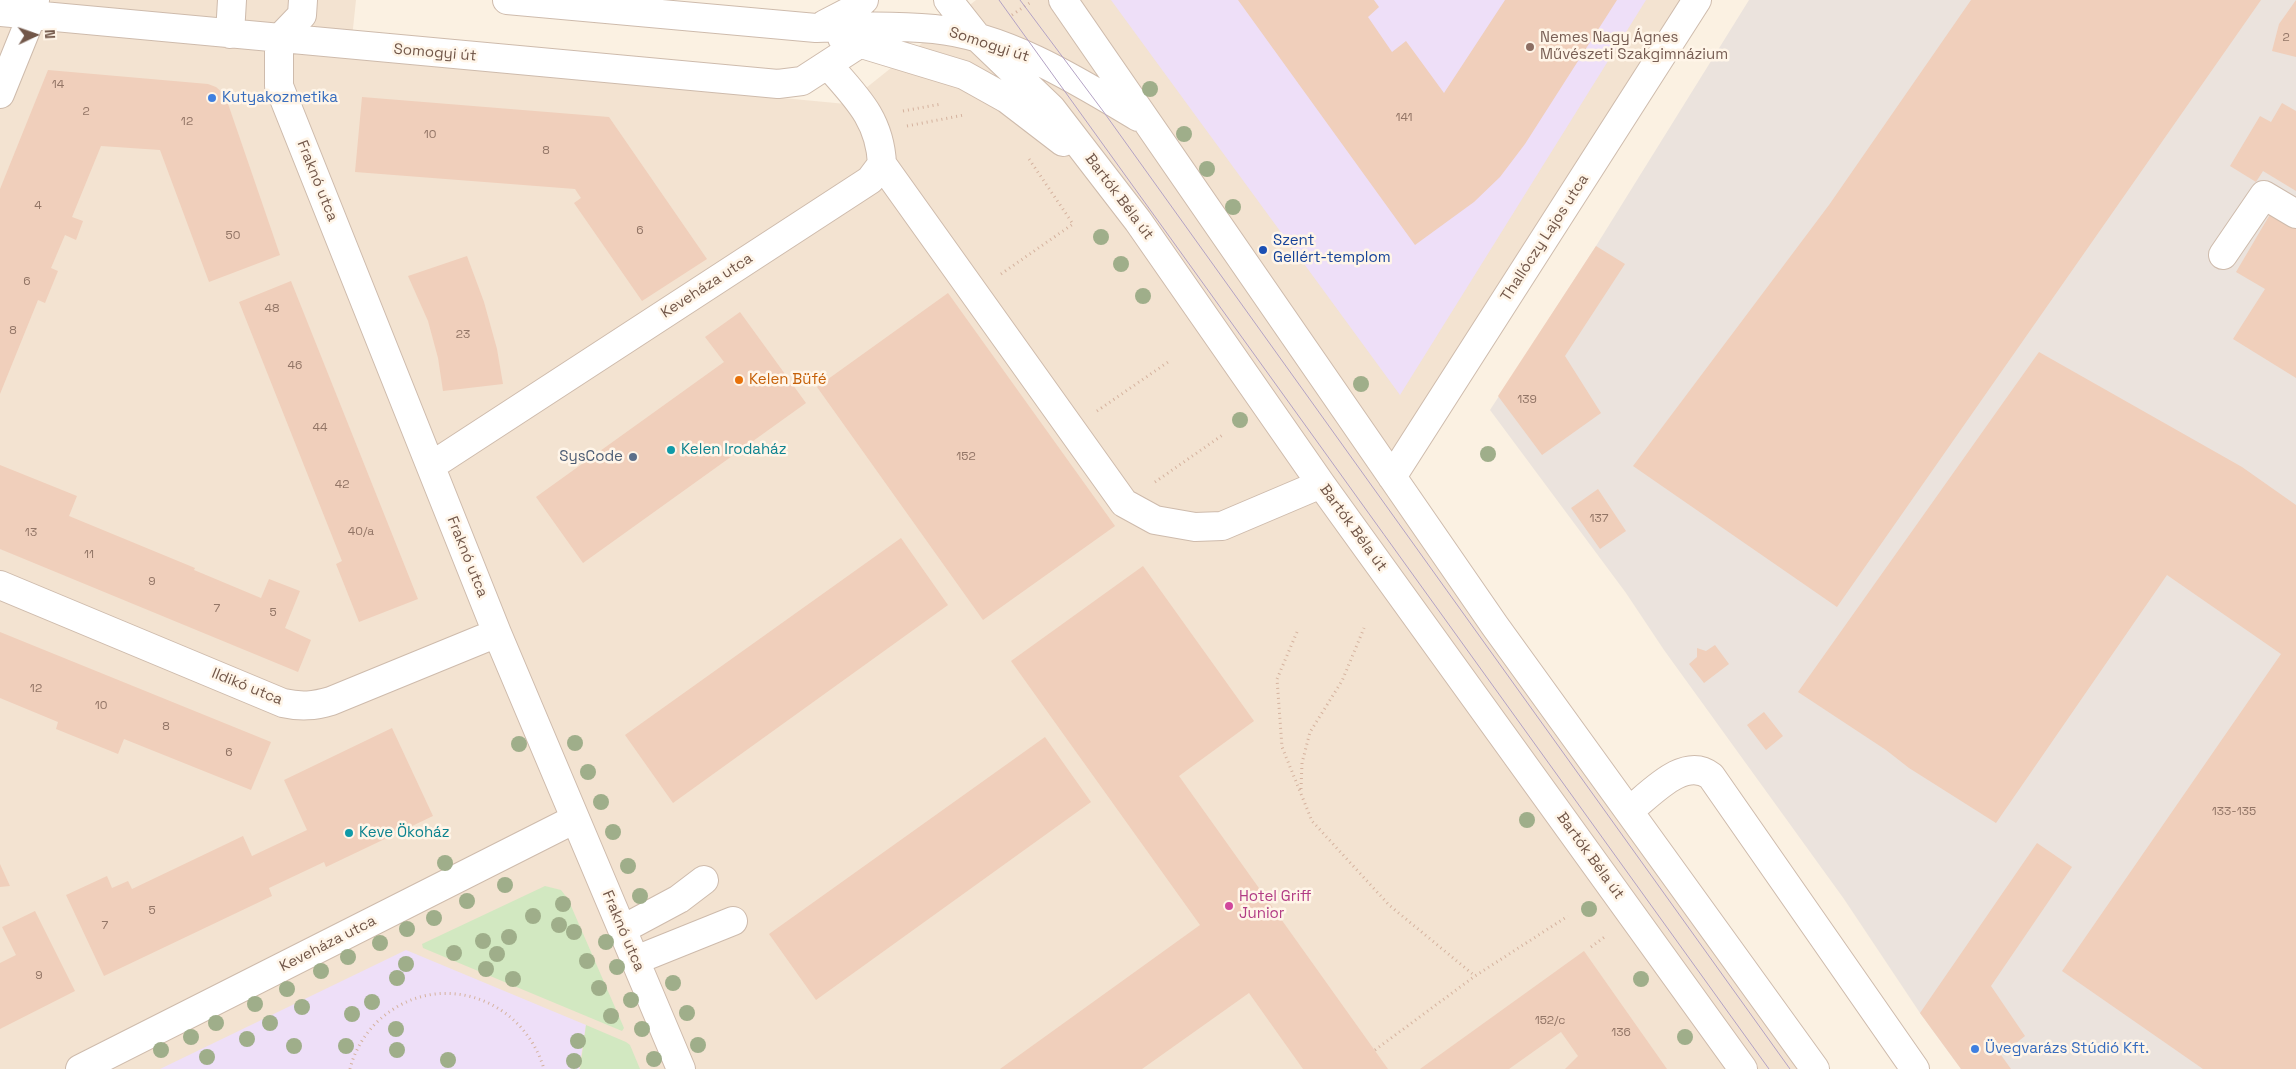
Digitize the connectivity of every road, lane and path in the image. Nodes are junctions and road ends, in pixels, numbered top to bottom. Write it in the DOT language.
graph roads {
  1 [pos="232,0"];
  2 [pos="303,0"];
  3 [pos="507,0"];
  4 [pos="864,0"];
  5 [pos="948,0"];
  6 [pos="1063,0"];
  7 [pos="1697,0"];
  8 [pos="33,8"];
  9 [pos="0,12"];
  10 [pos="816,28"];
  11 [pos="230,34"];
  12 [pos="978,38"];
  13 [pos="279,39"];
  14 [pos="859,44"];
  15 [pos="828,65"];
  16 [pos="0,94"];
  17 [pos="968,116"];
  18 [pos="1146,122"];
  19 [pos="906,133"];
  20 [pos="1023,151"];
  21 [pos="882,164"];
  22 [pos="1098,169"];
  23 [pos="2296,214"];
  24 [pos="2222,255"];
  25 [pos="975,292"];
  26 [pos="1171,360"];
  27 [pos="1071,429"];
  28 [pos="1224,434"];
  29 [pos="431,466"];
  30 [pos="1392,477"];
  31 [pos="1321,484"];
  32 [pos="1124,503"];
  33 [pos="0,585"];
  34 [pos="1364,628"];
  35 [pos="1297,632"];
  36 [pos="497,633"];
  37 [pos="1300,792"];
  38 [pos="1629,811"];
  39 [pos="575,819"];
  40 [pos="704,880"];
  41 [pos="1568,916"];
  42 [pos="733,921"];
  43 [pos="623,928"];
  44 [pos="636,960"];
  45 [pos="1475,976"];
  46 [pos="1374,1050"];
  47 [pos="80,1069"];
  48 [pos="350,1069"];
  49 [pos="544,1069"];
  50 [pos="681,1069"];
  51 [pos="1743,1069"];
  52 [pos="1815,1069"];
  53 [pos="1916,1069"];
  1 -- 11 [label="street"];
  2 -- 13 [label="street"];
  3 -- 10 [label="street, Somogyi út"];
  4 -- 10 [label="street"];
  5 -- 12 [label="street, Bartók Béla út"];
  6 -- 18 [label="street"];
  7 -- 30 [label="street, Thallóczy Lajos utca"];
  8 -- 9 [label="street, Somogyi út"];
  8 -- 11 [label="street, Somogyi út"];
  8 -- 16 [label="street"];
  10 -- 12 [label="street, Somogyi út"];
  10 -- 14 [label="street, Somogyi út"];
  11 -- 13 [label="street, Somogyi út"];
  12 -- 18 [label="street, Somogyi út"];
  12 -- 22 [label="street, Bartók Béla út"];
  13 -- 15 [label="street, Somogyi út"];
  13 -- 29 [label="street, Fraknó utca"];
  14 -- 15 [label="street, Somogyi út"];
  14 -- 22 [label="street, Somogyi út"];
  15 -- 21 [label="street"];
  17 -- 19 [label="path"];
  18 -- 30 [label="street"];
  20 -- 25 [label="path"];
  21 -- 25 [label="street"];
  21 -- 29 [label="street, Keveháza utca"];
  22 -- 31 [label="street, Bartók Béla út"];
  23 -- 24 [label="street"];
  25 -- 27 [label="street"];
  26 -- 27 [label="path"];
  27 -- 32 [label="street"];
  28 -- 32 [label="path"];
  29 -- 36 [label="street, Fraknó utca"];
  30 -- 38 [label="street"];
  31 -- 32 [label="street"];
  31 -- 51 [label="street, Bartók Béla út"];
  33 -- 36 [label="street, Ildikó utca"];
  34 -- 37 [label="path"];
  35 -- 37 [label="path"];
  36 -- 39 [label="street, Fraknó utca"];
  37 -- 45 [label="path"];
  38 -- 52 [label="street"];
  38 -- 53 [label="street"];
  39 -- 43 [label="street, Fraknó utca"];
  39 -- 47 [label="street, Keveháza utca"];
  40 -- 43 [label="street"];
  41 -- 45 [label="path"];
  42 -- 44 [label="street"];
  43 -- 44 [label="street, Fraknó utca"];
  44 -- 50 [label="street, Fraknó utca"];
  45 -- 46 [label="path"];
  48 -- 49 [label="path"];
}
